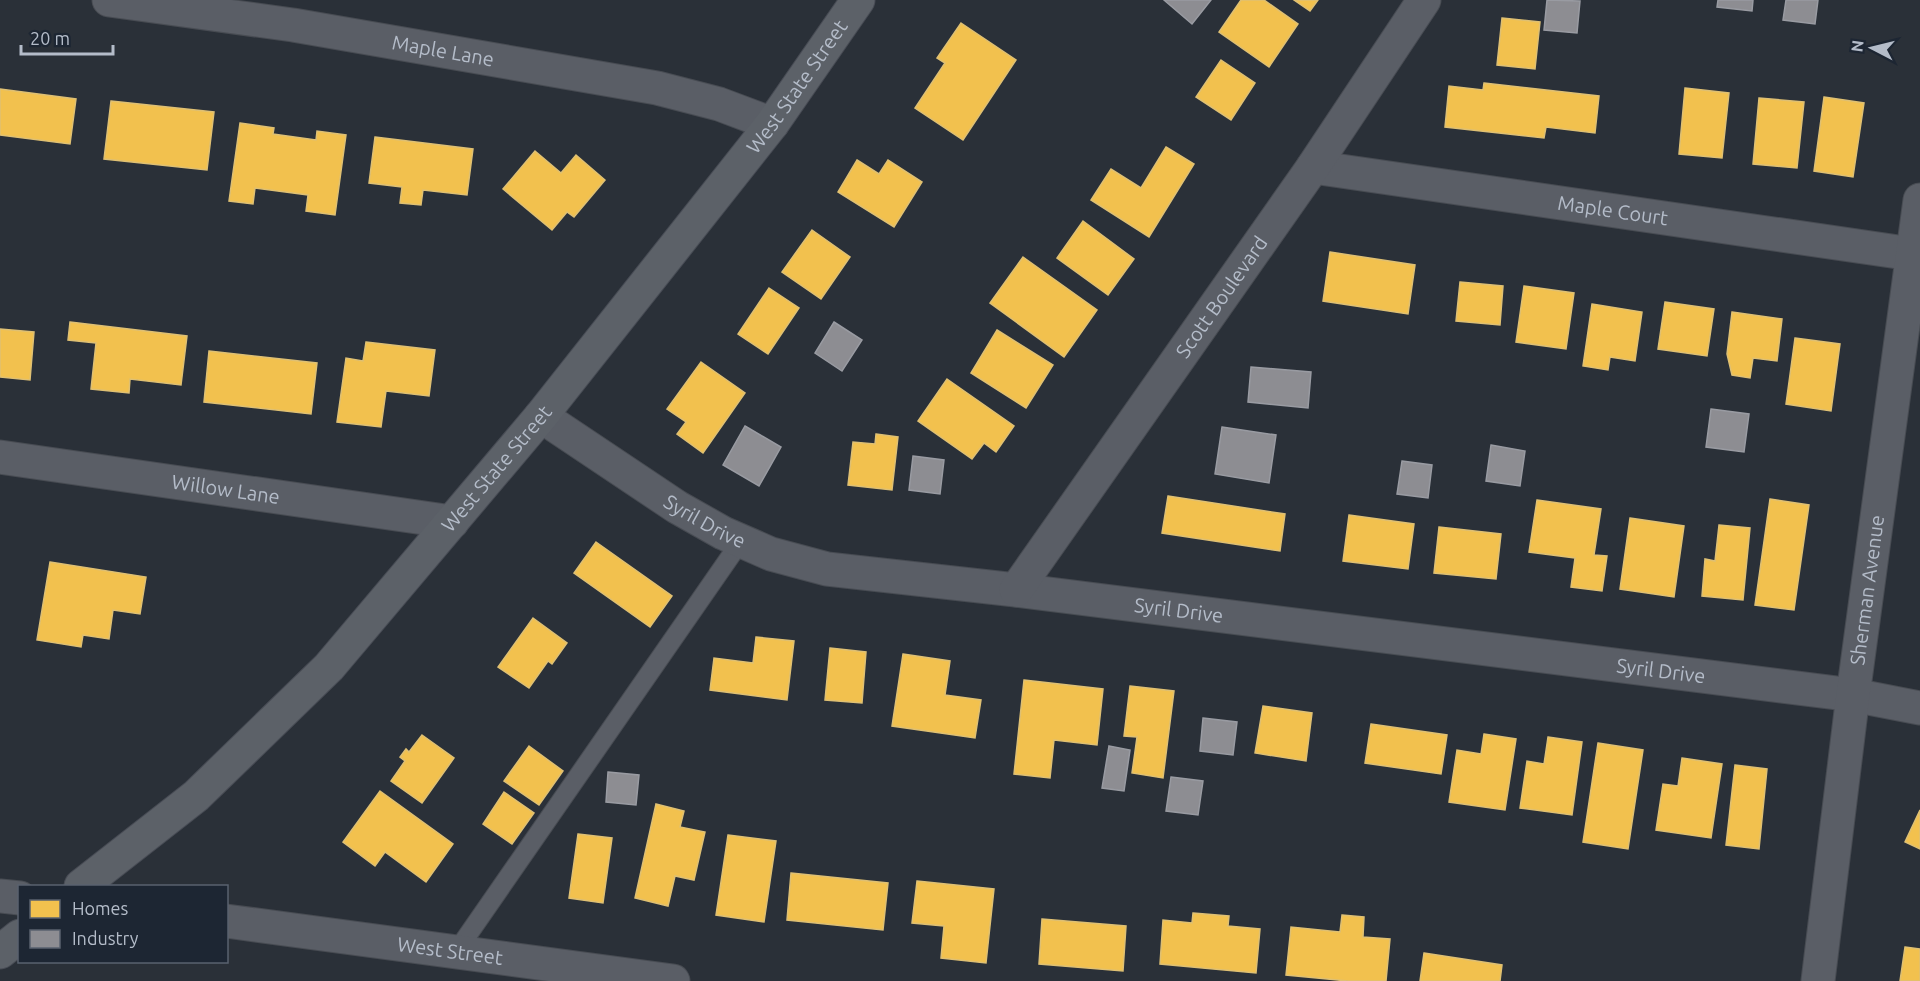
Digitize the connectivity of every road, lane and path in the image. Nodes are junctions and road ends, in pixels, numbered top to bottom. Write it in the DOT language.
graph roads {
  1 [pos="109,0"];
  2 [pos="858,0"];
  3 [pos="1424,0"];
  4 [pos="294,13"];
  5 [pos="772,124"];
  6 [pos="1313,167"];
  7 [pos="1920,200"];
  8 [pos="1912,254"];
  9 [pos="542,417"];
  10 [pos="0,457"];
  11 [pos="452,522"];
  12 [pos="741,541"];
  13 [pos="1016,590"];
  14 [pos="1854,695"];
  15 [pos="1920,708"];
  16 [pos="82,885"];
  17 [pos="0,896"];
  18 [pos="18,898"];
  19 [pos="228,921"];
  20 [pos="18,938"];
  21 [pos="0,952"];
  22 [pos="456,952"];
  23 [pos="674,981"];
  24 [pos="1818,981"];
  1 -- 4 [label="street, Maple Lane"];
  2 -- 5 [label="main road, West State Street"];
  3 -- 6 [label="street, Scott Boulevard"];
  4 -- 5 [label="street, Maple Lane"];
  5 -- 9 [label="main road, West State Street"];
  6 -- 8 [label="street, Maple Court"];
  6 -- 13 [label="street, Scott Boulevard"];
  7 -- 8 [label="street, Sherman Avenue"];
  8 -- 14 [label="street, Sherman Avenue"];
  9 -- 11 [label="main road, West State Street"];
  9 -- 12 [label="street, Syril Drive"];
  10 -- 11 [label="street, Willow Lane"];
  11 -- 16 [label="main road, West State Street"];
  12 -- 13 [label="street, Syril Drive"];
  12 -- 22 [label="lane"];
  13 -- 14 [label="street, Syril Drive"];
  14 -- 15 [label="street, Syril Drive"];
  14 -- 24 [label="street, Sherman Avenue"];
  17 -- 18 [label="street"];
  19 -- 22 [label="street, West Street"];
  20 -- 21 [label="main road"];
  22 -- 23 [label="street, West Street"];
}
